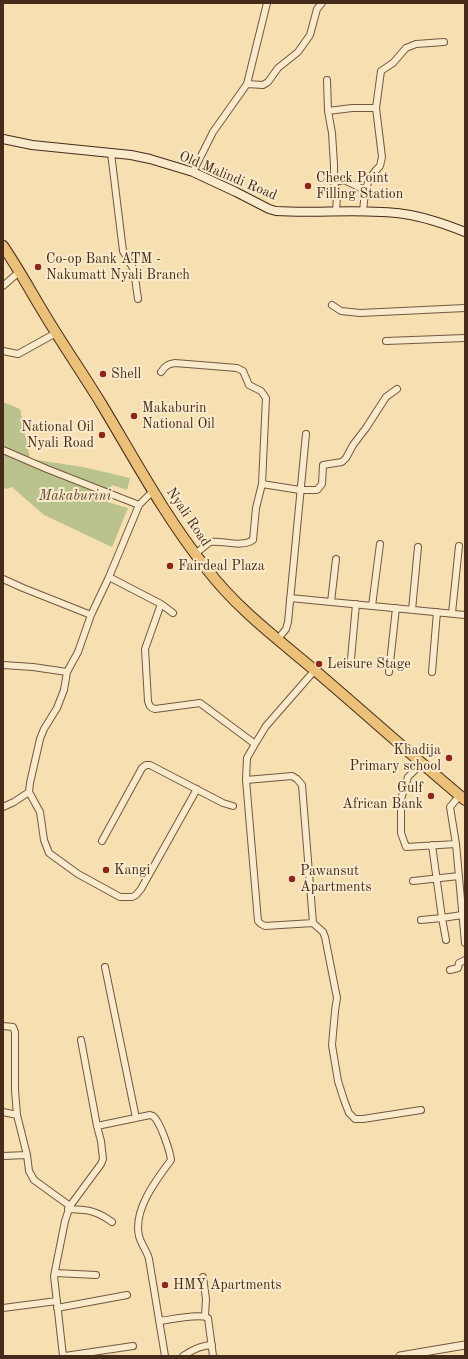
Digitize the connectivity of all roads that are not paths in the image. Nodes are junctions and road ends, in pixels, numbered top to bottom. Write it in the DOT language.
graph roads {
  1 [pos="267,3"];
  2 [pos="322,3"];
  3 [pos="444,42"];
  4 [pos="327,80"];
  5 [pos="247,84"];
  6 [pos="376,108"];
  7 [pos="328,111"];
  8 [pos="3,139"];
  9 [pos="111,153"];
  10 [pos="193,172"];
  11 [pos="334,182"];
  12 [pos="365,190"];
  13 [pos="363,211"];
  14 [pos="336,212"];
  15 [pos="465,232"];
  16 [pos="3,246"];
  17 [pos="20,272"];
  18 [pos="3,286"];
  19 [pos="138,299"];
  20 [pos="332,306"];
  21 [pos="465,308"];
  22 [pos="56,333"];
  23 [pos="465,338"];
  24 [pos="386,341"];
  25 [pos="3,352"];
  26 [pos="161,372"];
  27 [pos="397,389"];
  28 [pos="306,434"];
  29 [pos="3,450"];
  30 [pos="262,484"];
  31 [pos="300,490"];
  32 [pos="153,491"];
  33 [pos="139,505"];
  34 [pos="380,544"];
  35 [pos="459,546"];
  36 [pos="418,547"];
  37 [pos="195,554"];
  38 [pos="336,559"];
  39 [pos="109,577"];
  40 [pos="3,579"];
  41 [pos="290,598"];
  42 [pos="332,602"];
  43 [pos="161,604"];
  44 [pos="356,604"];
  45 [pos="372,606"];
  46 [pos="396,608"];
  47 [pos="412,610"];
  48 [pos="437,612"];
  49 [pos="173,613"];
  50 [pos="452,614"];
  51 [pos="91,615"];
  52 [pos="465,615"];
  53 [pos="278,639"];
  54 [pos="351,659"];
  55 [pos="3,665"];
  56 [pos="316,670"];
  57 [pos="67,672"];
  58 [pos="389,672"];
  59 [pos="432,672"];
  60 [pos="255,744"];
  61 [pos="422,763"];
  62 [pos="246,780"];
  63 [pos="197,789"];
  64 [pos="30,792"];
  65 [pos="462,797"];
  66 [pos="3,806"];
  67 [pos="233,806"];
  68 [pos="102,841"];
  69 [pos="456,844"];
  70 [pos="432,846"];
  71 [pos="458,876"];
  72 [pos="436,878"];
  73 [pos="413,881"];
  74 [pos="462,915"];
  75 [pos="442,918"];
  76 [pos="421,920"];
  77 [pos="313,923"];
  78 [pos="446,940"];
  79 [pos="465,943"];
  80 [pos="465,960"];
  81 [pos="105,967"];
  82 [pos="450,970"];
  83 [pos="3,1026"];
  84 [pos="81,1040"];
  85 [pos="421,1110"];
  86 [pos="3,1112"];
  87 [pos="17,1116"];
  88 [pos="136,1118"];
  89 [pos="97,1126"];
  90 [pos="27,1155"];
  91 [pos="3,1156"];
  92 [pos="69,1208"];
  93 [pos="112,1222"];
  94 [pos="54,1273"];
  95 [pos="96,1275"];
  96 [pos="203,1277"];
  97 [pos="126,1295"];
  98 [pos="57,1304"];
  99 [pos="3,1308"];
  100 [pos="205,1316"];
  101 [pos="159,1321"];
  102 [pos="465,1345"];
  103 [pos="133,1346"];
  104 [pos="212,1346"];
  105 [pos="64,1356"];
  106 [pos="165,1356"];
  107 [pos="183,1356"];
  108 [pos="213,1356"];
  109 [pos="400,1356"];
  1 -- 5 [label="street"];
  2 -- 5 [label="street"];
  3 -- 6 [label="street"];
  4 -- 7 [label="street"];
  5 -- 10 [label="street"];
  6 -- 7 [label="street"];
  6 -- 12 [label="street"];
  7 -- 11 [label="street"];
  8 -- 9 [label="main road, Old Malindi Road"];
  9 -- 10 [label="main road, Old Malindi Road"];
  9 -- 19 [label="street"];
  10 -- 14 [label="main road, Old Malindi Road"];
  11 -- 12 [label="street"];
  11 -- 14 [label="street"];
  12 -- 13 [label="street"];
  13 -- 14 [label="main road, Old Malindi Road"];
  13 -- 15 [label="main road, Old Malindi Road"];
  16 -- 17 [label="highway, Nyali Road"];
  17 -- 18 [label="street"];
  17 -- 22 [label="highway, Nyali Road"];
  20 -- 21 [label="street"];
  22 -- 25 [label="street"];
  22 -- 32 [label="highway, Nyali Road"];
  23 -- 24 [label="street"];
  26 -- 30 [label="street"];
  27 -- 31 [label="street"];
  28 -- 31 [label="street"];
  29 -- 33 [label="street"];
  30 -- 31 [label="street"];
  30 -- 37 [label="street"];
  31 -- 41 [label="street"];
  32 -- 33 [label="street"];
  32 -- 37 [label="highway, Nyali Road"];
  33 -- 39 [label="street"];
  34 -- 45 [label="street"];
  35 -- 50 [label="street"];
  36 -- 47 [label="street"];
  37 -- 53 [label="highway, Nyali Road"];
  38 -- 42 [label="street"];
  39 -- 43 [label="street"];
  39 -- 51 [label="street"];
  40 -- 51 [label="street"];
  41 -- 42 [label="street"];
  41 -- 53 [label="street"];
  42 -- 44 [label="street"];
  43 -- 49 [label="street"];
  43 -- 60 [label="street"];
  44 -- 45 [label="street"];
  44 -- 54 [label="street"];
  45 -- 46 [label="street"];
  46 -- 47 [label="street"];
  46 -- 58 [label="street"];
  47 -- 48 [label="street"];
  48 -- 50 [label="street"];
  48 -- 59 [label="street"];
  50 -- 52 [label="street"];
  51 -- 57 [label="street"];
  53 -- 56 [label="highway, Nyali Road"];
  55 -- 57 [label="street"];
  56 -- 60 [label="street"];
  56 -- 61 [label="highway, Nyali Road"];
  57 -- 64 [label="street"];
  60 -- 62 [label="street"];
  61 -- 65 [label="highway, Nyali Road"];
  61 -- 70 [label="street"];
  62 -- 77 [label="street"];
  62 -- 77 [label="street"];
  63 -- 64 [label="street"];
  63 -- 67 [label="street"];
  63 -- 68 [label="street"];
  64 -- 66 [label="street"];
  65 -- 69 [label="street"];
  69 -- 70 [label="street"];
  69 -- 71 [label="street"];
  70 -- 72 [label="street"];
  71 -- 72 [label="street"];
  71 -- 74 [label="street"];
  72 -- 73 [label="street"];
  72 -- 75 [label="street"];
  74 -- 75 [label="street"];
  74 -- 79 [label="street"];
  75 -- 76 [label="street"];
  75 -- 78 [label="street"];
  77 -- 85 [label="street"];
  80 -- 82 [label="street"];
  81 -- 88 [label="street"];
  83 -- 87 [label="street"];
  84 -- 89 [label="street"];
  86 -- 87 [label="street"];
  87 -- 90 [label="street"];
  88 -- 89 [label="street"];
  88 -- 101 [label="street"];
  89 -- 92 [label="street"];
  90 -- 91 [label="street"];
  90 -- 92 [label="street"];
  92 -- 93 [label="street"];
  92 -- 94 [label="street"];
  94 -- 95 [label="street"];
  94 -- 98 [label="street"];
  96 -- 100 [label="street"];
  97 -- 98 [label="street"];
  98 -- 99 [label="street"];
  98 -- 105 [label="street"];
  100 -- 101 [label="street"];
  100 -- 104 [label="street"];
  101 -- 106 [label="street"];
  102 -- 109 [label="street"];
  103 -- 105 [label="street"];
  104 -- 107 [label="street"];
  104 -- 108 [label="street"];
}
